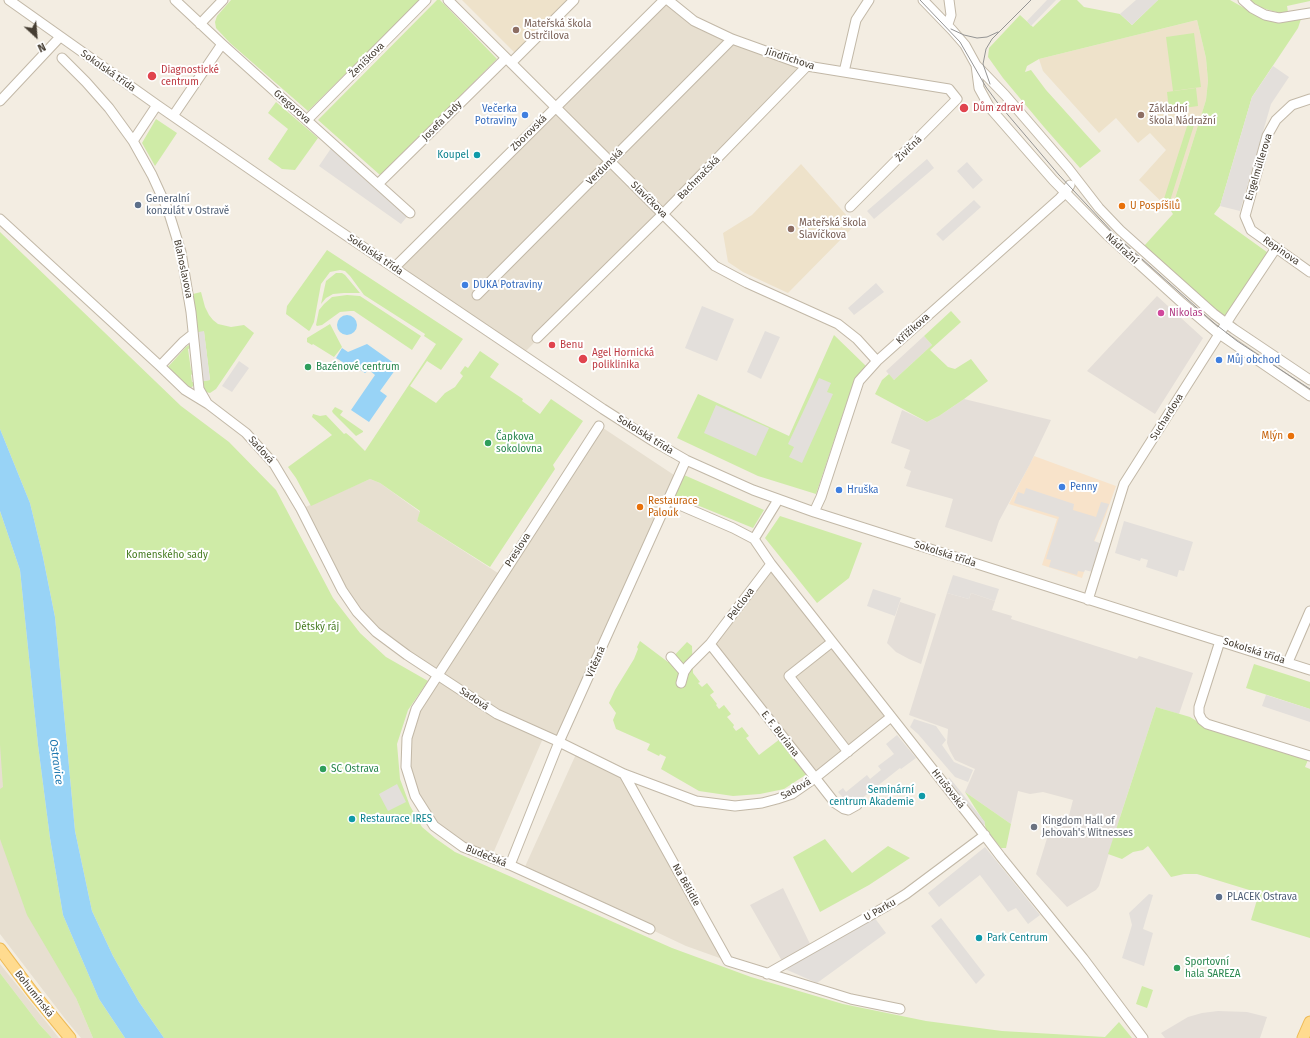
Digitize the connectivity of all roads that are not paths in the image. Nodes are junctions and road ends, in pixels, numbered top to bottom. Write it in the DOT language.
graph roads {
  1 [pos="9,0"];
  2 [pos="175,0"];
  3 [pos="223,0"];
  4 [pos="426,0"];
  5 [pos="448,0"];
  6 [pos="574,0"];
  7 [pos="664,0"];
  8 [pos="668,0"];
  9 [pos="869,0"];
  10 [pos="923,0"];
  11 [pos="949,0"];
  12 [pos="1243,0"];
  13 [pos="1310,13"];
  14 [pos="200,24"];
  15 [pos="948,24"];
  16 [pos="60,37"];
  17 [pos="732,39"];
  18 [pos="222,44"];
  19 [pos="62,58"];
  20 [pos="508,60"];
  21 [pos="976,65"];
  22 [pos="808,66"];
  23 [pos="844,72"];
  24 [pos="949,89"];
  25 [pos="1310,99"];
  26 [pos="0,101"];
  27 [pos="157,105"];
  28 [pos="555,107"];
  29 [pos="173,116"];
  30 [pos="307,120"];
  31 [pos="133,141"];
  32 [pos="610,162"];
  33 [pos="378,184"];
  34 [pos="1068,189"];
  35 [pos="850,207"];
  36 [pos="410,213"];
  37 [pos="664,214"];
  38 [pos="0,219"];
  39 [pos="1251,230"];
  40 [pos="1276,248"];
  41 [pos="394,268"];
  42 [pos="1310,272"];
  43 [pos="477,295"];
  44 [pos="1226,323"];
  45 [pos="193,334"];
  46 [pos="1219,334"];
  47 [pos="537,338"];
  48 [pos="877,361"];
  49 [pos="160,366"];
  50 [pos="1310,380"];
  51 [pos="1310,396"];
  52 [pos="208,404"];
  53 [pos="599,426"];
  54 [pos="686,460"];
  55 [pos="668,500"];
  56 [pos="778,500"];
  57 [pos="814,512"];
  58 [pos="754,539"];
  59 [pos="772,564"];
  60 [pos="1088,600"];
  61 [pos="1310,611"];
  62 [pos="1220,640"];
  63 [pos="832,642"];
  64 [pos="710,644"];
  65 [pos="671,657"];
  66 [pos="1288,662"];
  67 [pos="1310,670"];
  68 [pos="684,672"];
  69 [pos="438,675"];
  70 [pos="681,683"];
  71 [pos="891,717"];
  72 [pos="559,742"];
  73 [pos="848,752"];
  74 [pos="1310,756"];
  75 [pos="624,774"];
  76 [pos="815,778"];
  77 [pos="857,804"];
  78 [pos="985,835"];
  79 [pos="510,865"];
  80 [pos="650,929"];
  81 [pos="0,949"];
  82 [pos="767,974"];
  83 [pos="900,1009"];
  84 [pos="1310,1022"];
  85 [pos="70,1038"];
  86 [pos="1144,1038"];
  87 [pos="1303,1038"];
  1 -- 16 [label="street, Sokolská třída"];
  2 -- 14 [label="street, Gregorova"];
  3 -- 14 [label="street"];
  4 -- 30 [label="street, Ženíškova"];
  5 -- 20 [label="street, Slavíčkova"];
  6 -- 20 [label="street, Josefa Lady"];
  7 -- 28 [label="street, Zborovská"];
  8 -- 17 [label="street, Jindřichova"];
  9 -- 23 [label="street"];
  10 -- 15 [label="street, Nádražní"];
  11 -- 15 [label="street"];
  12 -- 13 [label="street"];
  14 -- 18 [label="street, Gregorova"];
  15 -- 21 [label="street, Nádražní"];
  16 -- 26 [label="street"];
  16 -- 27 [label="street, Sokolská třída"];
  17 -- 22 [label="street, Jindřichova"];
  17 -- 32 [label="street, Verdunská"];
  18 -- 29 [label="street"];
  18 -- 30 [label="street, Gregorova"];
  19 -- 31 [label="street, Blahoslavova"];
  20 -- 28 [label="street, Slavíčkova"];
  20 -- 33 [label="street, Josefa Lady"];
  21 -- 34 [label="street, Nádražní"];
  21 -- 44 [label="street, Nádražní"];
  22 -- 23 [label="street, Jindřichova"];
  22 -- 37 [label="street, Bachmačská"];
  23 -- 24 [label="street, Jindřichova"];
  24 -- 35 [label="street, Živičná"];
  25 -- 39 [label="street, Engelmüllerova"];
  27 -- 29 [label="street, Sokolská třída"];
  27 -- 31 [label="street"];
  28 -- 32 [label="street, Slavíčkova"];
  28 -- 41 [label="street, Zborovská"];
  29 -- 41 [label="street, Sokolská třída"];
  30 -- 33 [label="street, Gregorova"];
  31 -- 45 [label="street, Blahoslavova"];
  32 -- 37 [label="street, Slavíčkova"];
  32 -- 43 [label="street, Verdunská"];
  33 -- 36 [label="street, Gregorova"];
  34 -- 46 [label="street, Nádražní"];
  34 -- 48 [label="street, Křižíkova"];
  37 -- 47 [label="street, Bachmačská"];
  37 -- 48 [label="street, Slavíčkova"];
  38 -- 49 [label="street, Sadová"];
  39 -- 40 [label="street, Repinova"];
  40 -- 42 [label="street, Repinova"];
  40 -- 44 [label="street, Suchardova"];
  41 -- 54 [label="street, Sokolská třída"];
  44 -- 46 [label="street, Suchardova"];
  44 -- 50 [label="street, Nádražní"];
  45 -- 49 [label="street"];
  45 -- 52 [label="street, Blahoslavova"];
  46 -- 51 [label="street, Nádražní"];
  46 -- 60 [label="street, Suchardova"];
  48 -- 57 [label="street, Křižíkova"];
  49 -- 52 [label="street, Sadová"];
  52 -- 69 [label="street, Sadová"];
  53 -- 69 [label="street, Preslova"];
  54 -- 55 [label="street, Vítězná"];
  54 -- 56 [label="street, Sokolská třída"];
  55 -- 58 [label="street"];
  55 -- 72 [label="street, Vítězná"];
  56 -- 57 [label="street, Sokolská třída"];
  56 -- 58 [label="street"];
  57 -- 60 [label="street, Sokolská třída"];
  58 -- 59 [label="street, Hrušovská"];
  59 -- 63 [label="street, Hrušovská"];
  59 -- 64 [label="street, Pelclova"];
  60 -- 62 [label="street, Sokolská třída"];
  61 -- 66 [label="street"];
  62 -- 66 [label="street, Sokolská třída"];
  62 -- 74 [label="street"];
  63 -- 71 [label="street, Hrušovská"];
  63 -- 73 [label="street"];
  64 -- 68 [label="street"];
  64 -- 76 [label="street, E. F. Buriana"];
  65 -- 68 [label="street"];
  66 -- 67 [label="street, Sokolská třída"];
  68 -- 70 [label="street"];
  69 -- 72 [label="street, Sadová"];
  69 -- 79 [label="street, Budečská"];
  71 -- 73 [label="street, Sadová"];
  71 -- 78 [label="street, Hrušovská"];
  72 -- 75 [label="street, Sadová"];
  72 -- 79 [label="street, Vítězná"];
  73 -- 76 [label="street, Sadová"];
  75 -- 76 [label="street, Sadová"];
  75 -- 82 [label="street, Na Bělidle"];
  76 -- 77 [label="street, E. F. Buriana"];
  78 -- 82 [label="street, U Parku"];
  78 -- 86 [label="street, Hrušovská"];
  79 -- 80 [label="street, Budečská"];
  81 -- 85 [label="main road, Bohumínská"];
  82 -- 83 [label="street, Na Bělidle"];
  84 -- 87 [label="main road"];
}
